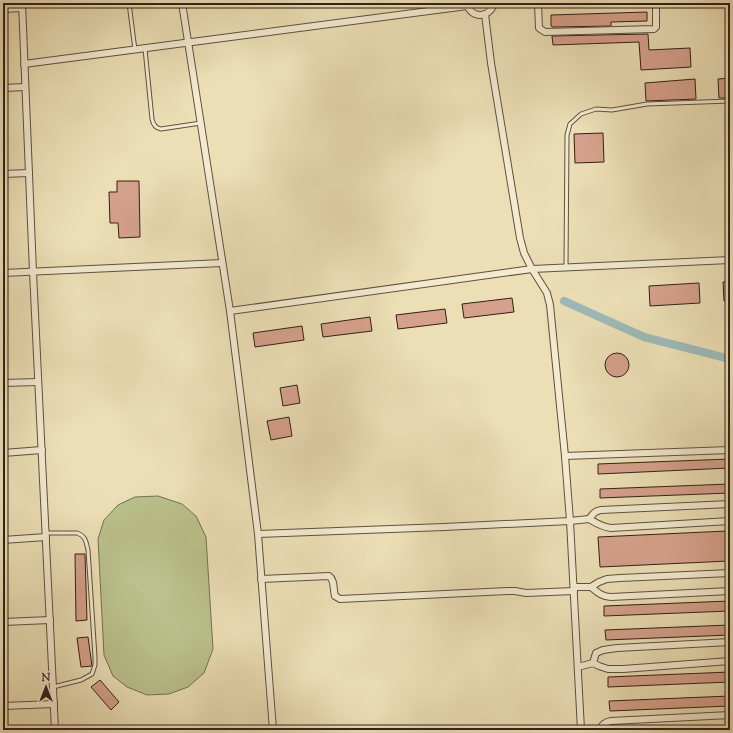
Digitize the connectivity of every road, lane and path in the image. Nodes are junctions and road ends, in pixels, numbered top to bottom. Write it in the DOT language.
graph roads {
  1 [pos="129,3"];
  2 [pos="182,3"];
  3 [pos="494,3"];
  4 [pos="538,3"];
  5 [pos="656,3"];
  6 [pos="467,4"];
  7 [pos="22,5"];
  8 [pos="3,9"];
  9 [pos="485,14"];
  10 [pos="188,43"];
  11 [pos="145,48"];
  12 [pos="135,50"];
  13 [pos="24,64"];
  14 [pos="25,87"];
  15 [pos="3,88"];
  16 [pos="730,101"];
  17 [pos="201,123"];
  18 [pos="29,173"];
  19 [pos="3,174"];
  20 [pos="730,260"];
  21 [pos="222,263"];
  22 [pos="566,268"];
  23 [pos="532,269"];
  24 [pos="33,272"];
  25 [pos="3,273"];
  26 [pos="230,310"];
  27 [pos="38,382"];
  28 [pos="3,383"];
  29 [pos="42,450"];
  30 [pos="730,450"];
  31 [pos="3,453"];
  32 [pos="565,456"];
  33 [pos="730,504"];
  34 [pos="589,518"];
  35 [pos="570,521"];
  36 [pos="730,521"];
  37 [pos="258,534"];
  38 [pos="46,535"];
  39 [pos="3,540"];
  40 [pos="730,573"];
  41 [pos="261,579"];
  42 [pos="591,587"];
  43 [pos="574,589"];
  44 [pos="730,591"];
  45 [pos="50,620"];
  46 [pos="3,622"];
  47 [pos="730,642"];
  48 [pos="730,661"];
  49 [pos="593,663"];
  50 [pos="578,667"];
  51 [pos="53,687"];
  52 [pos="54,704"];
  53 [pos="3,706"];
  54 [pos="730,715"];
  55 [pos="55,730"];
  56 [pos="273,730"];
  57 [pos="581,730"];
  58 [pos="600,730"];
  1 -- 12 [label="lane"];
  2 -- 10 [label="street"];
  3 -- 9 [label="street"];
  4 -- 5 [label="street"];
  6 -- 9 [label="street"];
  6 -- 10 [label="street"];
  7 -- 8 [label="street"];
  7 -- 13 [label="street"];
  9 -- 23 [label="street"];
  10 -- 11 [label="street"];
  10 -- 17 [label="street"];
  11 -- 12 [label="street"];
  11 -- 17 [label="lane"];
  12 -- 13 [label="street"];
  13 -- 14 [label="street"];
  14 -- 15 [label="street"];
  14 -- 18 [label="street"];
  16 -- 22 [label="lane"];
  17 -- 21 [label="street"];
  18 -- 19 [label="street"];
  18 -- 24 [label="street"];
  20 -- 22 [label="street"];
  21 -- 24 [label="street"];
  21 -- 26 [label="street"];
  22 -- 23 [label="street"];
  23 -- 26 [label="street"];
  23 -- 32 [label="street"];
  24 -- 25 [label="street"];
  24 -- 27 [label="street"];
  26 -- 37 [label="street"];
  27 -- 28 [label="street"];
  27 -- 29 [label="street"];
  29 -- 31 [label="street"];
  29 -- 38 [label="street"];
  30 -- 32 [label="street"];
  32 -- 35 [label="street"];
  33 -- 34 [label="street"];
  34 -- 35 [label="street"];
  34 -- 36 [label="street"];
  35 -- 37 [label="street"];
  35 -- 43 [label="street"];
  37 -- 41 [label="street"];
  38 -- 39 [label="street"];
  38 -- 45 [label="street"];
  38 -- 51 [label="lane"];
  40 -- 42 [label="street"];
  41 -- 43 [label="street"];
  41 -- 56 [label="street"];
  42 -- 43 [label="street"];
  42 -- 44 [label="street"];
  43 -- 50 [label="street"];
  45 -- 46 [label="street"];
  45 -- 51 [label="street"];
  47 -- 49 [label="street"];
  48 -- 49 [label="street"];
  49 -- 50 [label="street"];
  50 -- 57 [label="street"];
  51 -- 52 [label="street"];
  52 -- 53 [label="street"];
  52 -- 55 [label="street"];
  54 -- 58 [label="street"];
}
